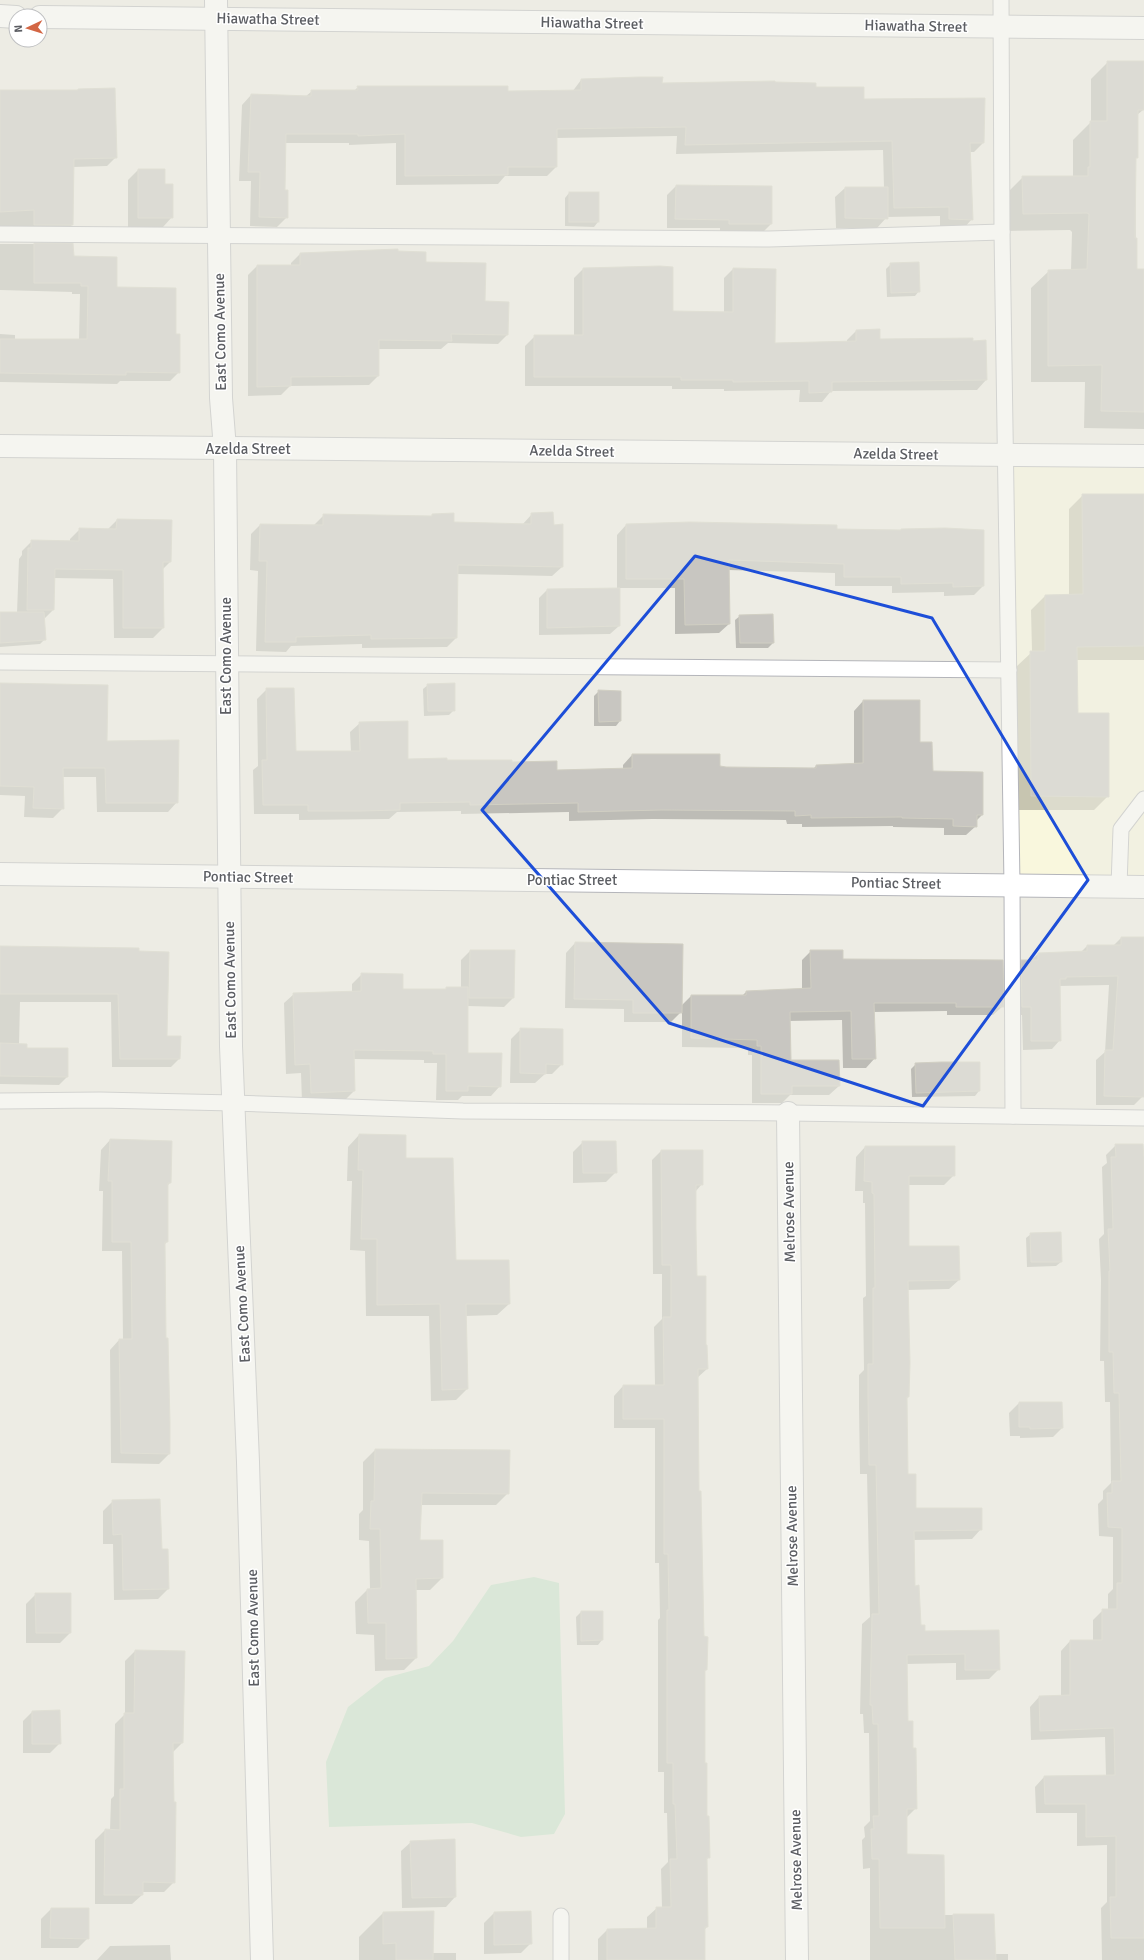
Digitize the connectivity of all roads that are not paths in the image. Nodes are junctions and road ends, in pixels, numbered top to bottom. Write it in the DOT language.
graph roads {
  1 [pos="1001,0"];
  2 [pos="216,9"];
  3 [pos="48,17"];
  4 [pos="1001,27"];
  5 [pos="1144,28"];
  6 [pos="1002,232"];
  7 [pos="0,234"];
  8 [pos="218,236"];
  9 [pos="0,446"];
  10 [pos="225,449"];
  11 [pos="1007,455"];
  12 [pos="1144,456"];
  13 [pos="0,662"];
  14 [pos="226,664"];
  15 [pos="1009,670"];
  16 [pos="1144,799"];
  17 [pos="0,874"];
  18 [pos="228,877"];
  19 [pos="1012,885"];
  20 [pos="1119,886"];
  21 [pos="1144,887"];
  22 [pos="0,1101"];
  23 [pos="233,1103"];
  24 [pos="788,1113"];
  25 [pos="1013,1116"];
  26 [pos="1144,1118"];
  27 [pos="561,1916"];
  28 [pos="262,1960"];
  29 [pos="562,1960"];
  30 [pos="798,1960"];
  1 -- 4 [label="lane"];
  2 -- 3 [label="street, Hiawatha Street"];
  2 -- 4 [label="street, Hiawatha Street"];
  2 -- 8 [label="street, East Como Avenue"];
  4 -- 5 [label="street, Hiawatha Street"];
  4 -- 6 [label="lane"];
  6 -- 8 [label="lane"];
  6 -- 11 [label="lane"];
  7 -- 8 [label="lane"];
  8 -- 10 [label="street, East Como Avenue"];
  9 -- 10 [label="street, Azelda Street"];
  10 -- 11 [label="street, Azelda Street"];
  10 -- 14 [label="street, East Como Avenue"];
  11 -- 12 [label="street, Azelda Street"];
  11 -- 15 [label="lane"];
  13 -- 14 [label="lane"];
  14 -- 15 [label="lane"];
  14 -- 18 [label="street, East Como Avenue"];
  15 -- 19 [label="lane"];
  16 -- 20 [label="lane"];
  17 -- 18 [label="street, Pontiac Street"];
  18 -- 19 [label="street, Pontiac Street"];
  18 -- 23 [label="street, East Como Avenue"];
  19 -- 20 [label="street, Pontiac Street"];
  19 -- 25 [label="lane"];
  20 -- 21 [label="street, Pontiac Street"];
  22 -- 23 [label="lane"];
  23 -- 24 [label="lane"];
  23 -- 28 [label="street, East Como Avenue"];
  24 -- 25 [label="lane"];
  24 -- 30 [label="street, Melrose Avenue"];
  25 -- 26 [label="lane"];
  27 -- 29 [label="lane"];
}
